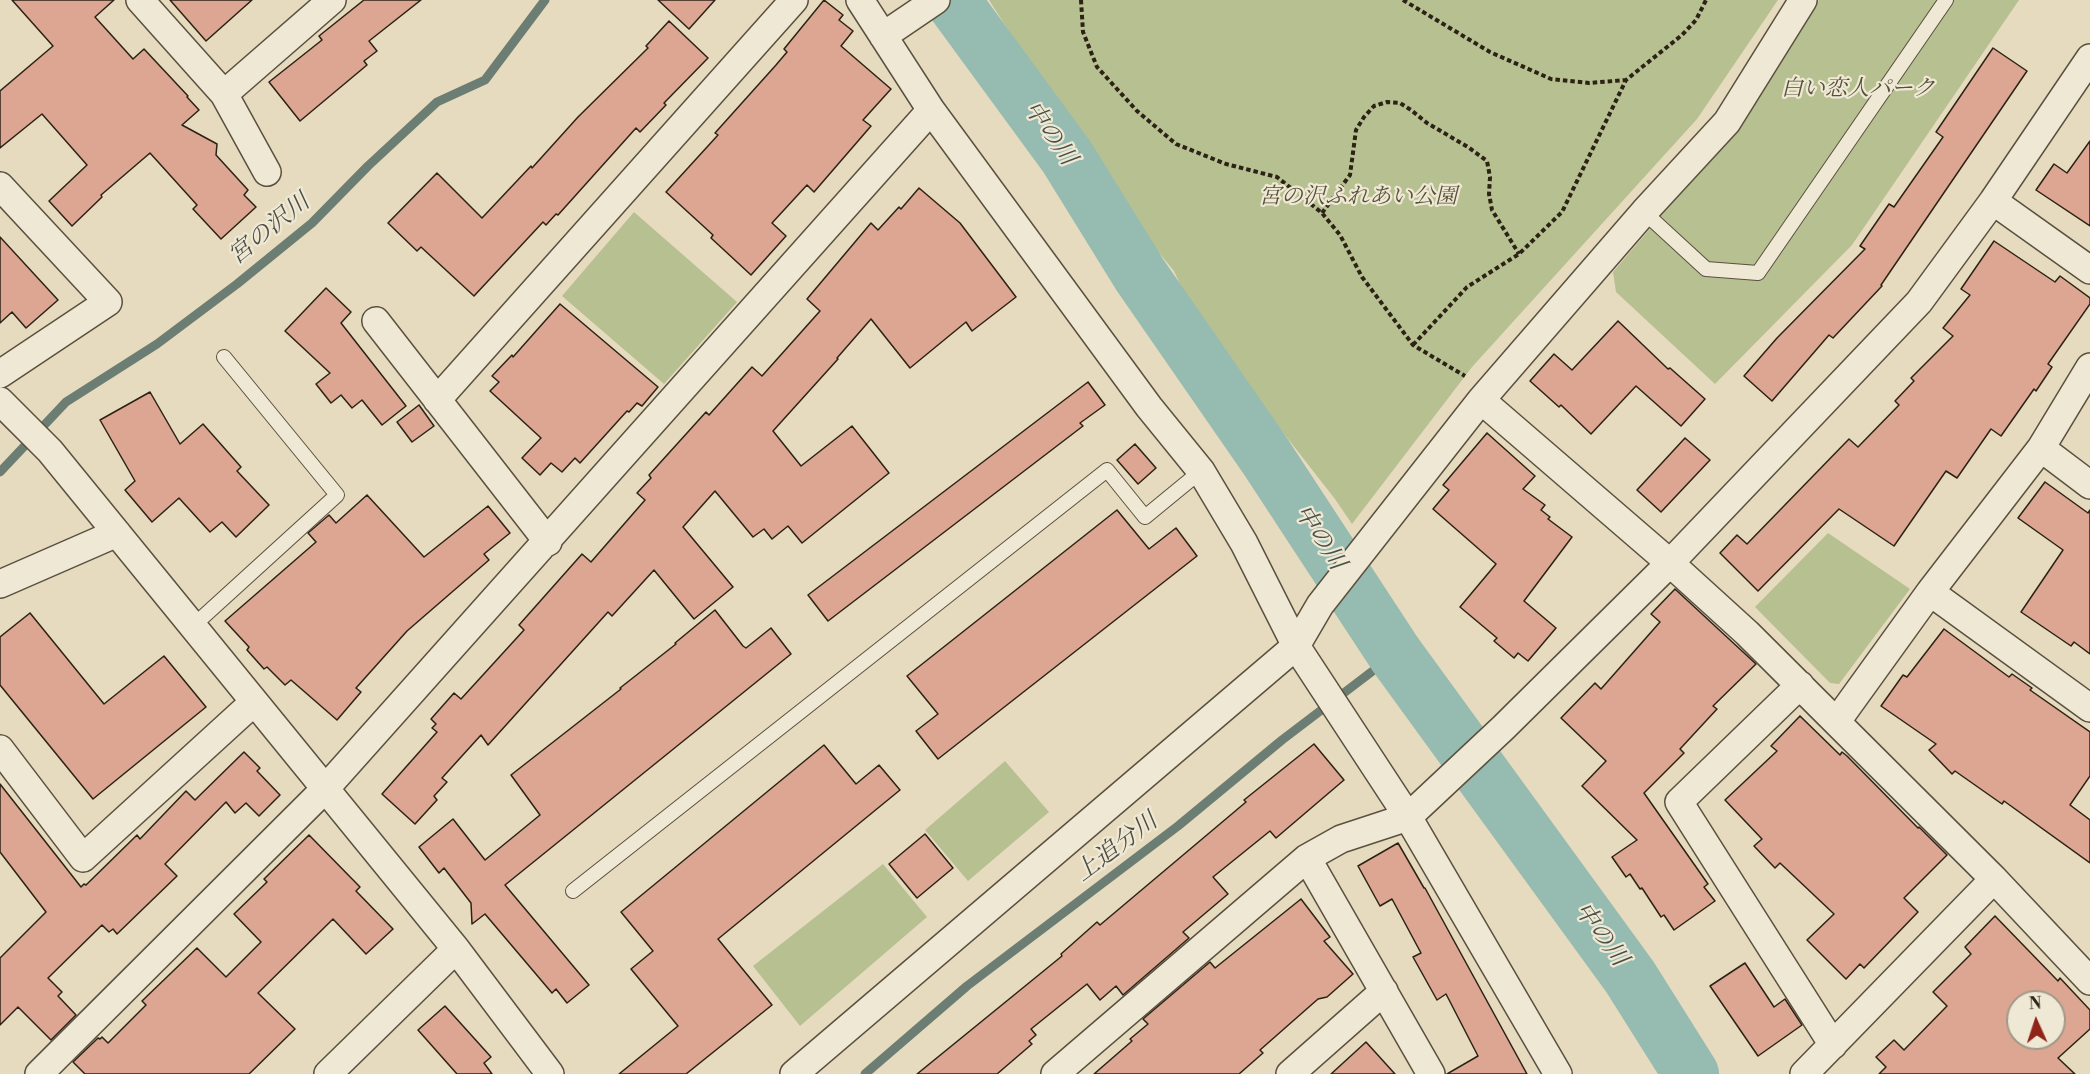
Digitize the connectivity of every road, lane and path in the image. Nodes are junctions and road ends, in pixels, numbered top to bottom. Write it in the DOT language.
graph roads {
  1 [pos="140,0"];
  2 [pos="332,0"];
  3 [pos="794,0"];
  4 [pos="860,0"];
  5 [pos="936,0"];
  6 [pos="1080,0"];
  7 [pos="1403,0"];
  8 [pos="1706,0"];
  9 [pos="1803,0"];
  10 [pos="1946,0"];
  11 [pos="883,36"];
  12 [pos="2090,58"];
  13 [pos="1626,80"];
  14 [pos="224,94"];
  15 [pos="931,110"];
  16 [pos="267,172"];
  17 [pos="0,186"];
  18 [pos="1993,201"];
  19 [pos="1644,212"];
  20 [pos="1322,213"];
  21 [pos="1519,254"];
  22 [pos="2090,270"];
  23 [pos="376,321"];
  24 [pos="1413,345"];
  25 [pos="224,357"];
  26 [pos="2090,367"];
  27 [pos="0,374"];
  28 [pos="1476,390"];
  29 [pos="437,400"];
  30 [pos="3,404"];
  31 [pos="2041,448"];
  32 [pos="1201,471"];
  33 [pos="2090,485"];
  34 [pos="117,533"];
  35 [pos="548,542"];
  36 [pos="1670,563"];
  37 [pos="0,584"];
  38 [pos="1930,592"];
  39 [pos="193,626"];
  40 [pos="1296,646"];
  41 [pos="1800,685"];
  42 [pos="254,702"];
  43 [pos="2090,708"];
  44 [pos="1837,721"];
  45 [pos="0,749"];
  46 [pos="325,789"];
  47 [pos="1408,818"];
  48 [pos="1307,858"];
  49 [pos="1994,879"];
  50 [pos="573,891"];
  51 [pos="456,949"];
  52 [pos="2090,981"];
  53 [pos="1384,991"];
  54 [pos="1833,1045"];
  55 [pos="39,1074"];
  56 [pos="328,1074"];
  57 [pos="550,1074"];
  58 [pos="794,1074"];
  59 [pos="1055,1074"];
  60 [pos="1290,1074"];
  61 [pos="1431,1074"];
  62 [pos="1558,1074"];
  63 [pos="1804,1074"];
  1 -- 14 [label="street"];
  2 -- 14 [label="street"];
  3 -- 29 [label="street"];
  4 -- 11 [label="street"];
  5 -- 11 [label="street"];
  6 -- 20 [label="path"];
  7 -- 13 [label="path"];
  8 -- 13 [label="path"];
  9 -- 19 [label="street"];
  10 -- 19 [label="lane"];
  11 -- 15 [label="street"];
  12 -- 18 [label="street"];
  13 -- 21 [label="path"];
  14 -- 16 [label="street"];
  15 -- 32 [label="street"];
  15 -- 35 [label="street"];
  17 -- 27 [label="street"];
  18 -- 22 [label="street"];
  18 -- 36 [label="street"];
  19 -- 28 [label="street"];
  20 -- 21 [label="path"];
  20 -- 24 [label="path"];
  21 -- 24 [label="path"];
  23 -- 29 [label="street"];
  24 -- 28 [label="path"];
  25 -- 39 [label="lane"];
  26 -- 31 [label="street"];
  28 -- 36 [label="street"];
  28 -- 40 [label="street"];
  29 -- 35 [label="street"];
  30 -- 34 [label="street"];
  31 -- 33 [label="street"];
  31 -- 38 [label="street"];
  32 -- 40 [label="street"];
  32 -- 50 [label="lane"];
  34 -- 37 [label="street"];
  34 -- 39 [label="street"];
  35 -- 46 [label="street"];
  36 -- 41 [label="street"];
  36 -- 47 [label="street"];
  38 -- 43 [label="street"];
  38 -- 44 [label="street"];
  39 -- 42 [label="street"];
  40 -- 47 [label="street"];
  40 -- 58 [label="street"];
  41 -- 44 [label="street"];
  41 -- 54 [label="street"];
  42 -- 45 [label="street"];
  42 -- 46 [label="street"];
  44 -- 49 [label="street"];
  46 -- 51 [label="street"];
  46 -- 55 [label="street"];
  47 -- 48 [label="street"];
  47 -- 62 [label="street"];
  48 -- 53 [label="street"];
  48 -- 59 [label="street"];
  49 -- 52 [label="street"];
  49 -- 54 [label="street"];
  51 -- 56 [label="street"];
  51 -- 57 [label="street"];
  53 -- 60 [label="street"];
  53 -- 61 [label="street"];
  54 -- 63 [label="street"];
}
